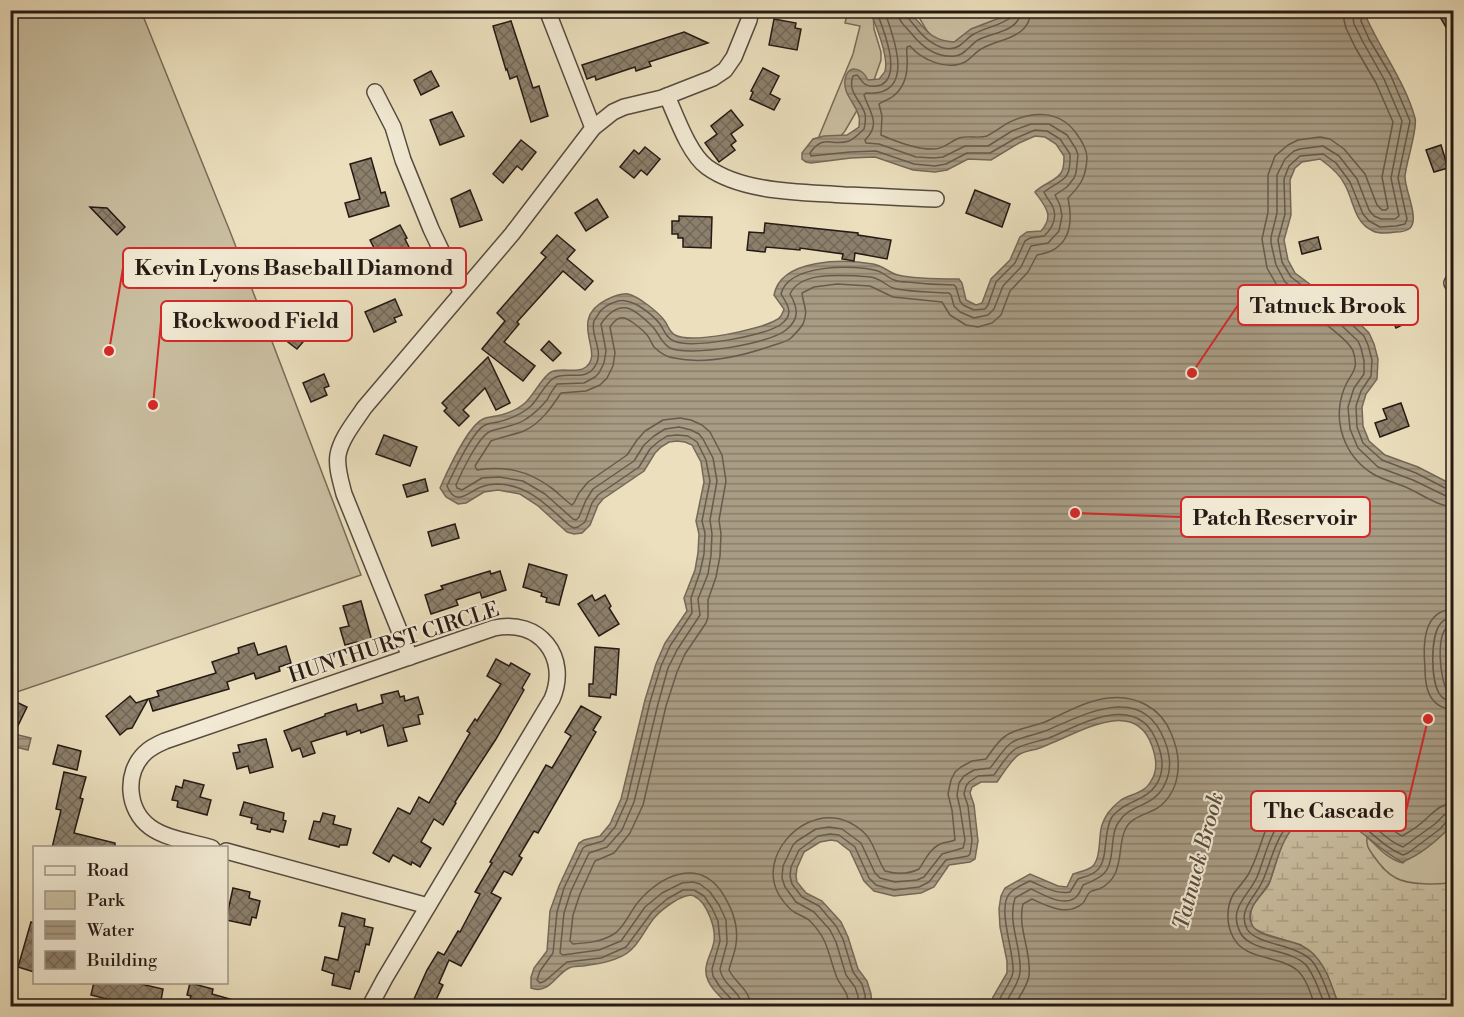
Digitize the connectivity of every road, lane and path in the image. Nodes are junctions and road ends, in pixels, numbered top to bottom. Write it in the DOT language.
graph roads {
  1 [pos="547,10"];
  2 [pos="751,10"];
  3 [pos="375,92"];
  4 [pos="668,96"];
  5 [pos="593,128"];
  6 [pos="936,199"];
  7 [pos="461,292"];
  8 [pos="411,657"];
  9 [pos="205,846"];
  10 [pos="228,852"];
  11 [pos="428,906"];
  12 [pos="370,1006"];
  1 -- 5 [label="street"];
  2 -- 4 [label="street"];
  3 -- 7 [label="street"];
  4 -- 5 [label="street"];
  4 -- 6 [label="street"];
  5 -- 7 [label="street"];
  7 -- 8 [label="street"];
  8 -- 9 [label="street, HUNTHURST CIRCLE"];
  8 -- 11 [label="street, HUNTHURST CIRCLE"];
  10 -- 11 [label="street"];
  11 -- 12 [label="street, HUNTHURST CIRCLE"];
}
